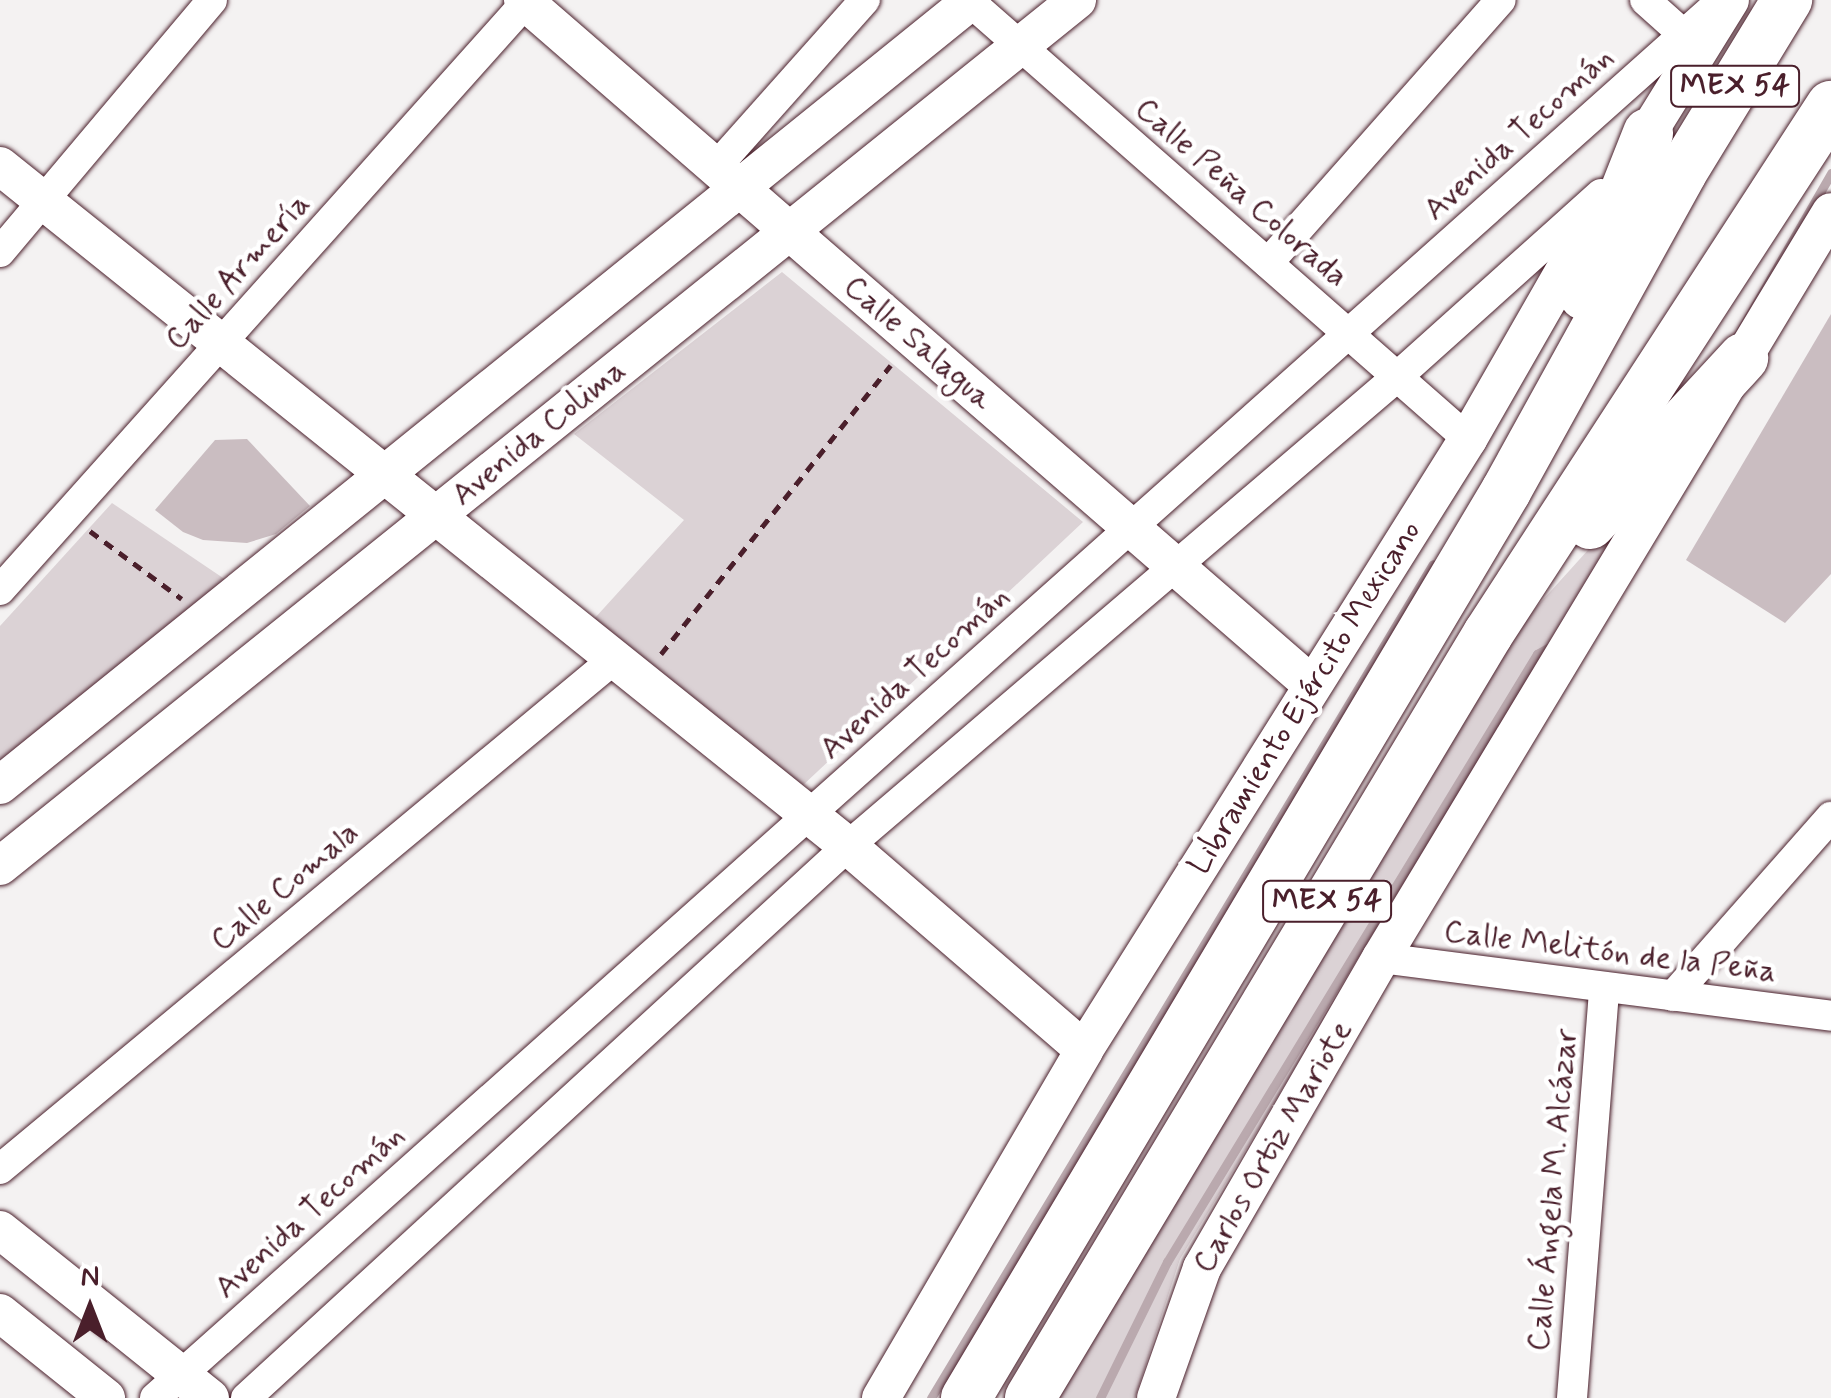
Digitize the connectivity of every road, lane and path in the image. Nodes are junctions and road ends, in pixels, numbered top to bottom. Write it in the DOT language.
graph roads {
  1 [pos="212,0"];
  2 [pos="865,0"];
  3 [pos="970,0"];
  4 [pos="1077,0"];
  5 [pos="1501,0"];
  6 [pos="1645,0"];
  7 [pos="1722,0"];
  8 [pos="1730,0"];
  9 [pos="1788,0"];
  10 [pos="526,1"];
  11 [pos="1683,34"];
  12 [pos="1021,46"];
  13 [pos="1831,106"];
  14 [pos="1648,133"];
  15 [pos="0,166"];
  16 [pos="729,178"];
  17 [pos="1616,181"];
  18 [pos="44,200"];
  19 [pos="1831,212"];
  20 [pos="791,232"];
  21 [pos="0,252"];
  22 [pos="1268,263"];
  23 [pos="1348,334"];
  24 [pos="912,338"];
  25 [pos="221,343"];
  26 [pos="1743,358"];
  27 [pos="1397,377"];
  28 [pos="1468,439"];
  29 [pos="383,475"];
  30 [pos="1506,491"];
  31 [pos="67,515"];
  32 [pos="435,515"];
  33 [pos="1130,528"];
  34 [pos="1175,566"];
  35 [pos="0,590"];
  36 [pos="207,618"];
  37 [pos="1488,634"];
  38 [pos="627,669"];
  39 [pos="1312,685"];
  40 [pos="0,785"];
  41 [pos="808,815"];
  42 [pos="1831,817"];
  43 [pos="848,846"];
  44 [pos="0,866"];
  45 [pos="1381,958"];
  46 [pos="1604,987"];
  47 [pos="1673,996"];
  48 [pos="1831,1016"];
  49 [pos="1084,1050"];
  50 [pos="0,1169"];
  51 [pos="0,1230"];
  52 [pos="0,1313"];
  53 [pos="168,1386"];
  54 [pos="106,1398"];
  55 [pos="210,1398"];
  56 [pos="246,1398"];
  57 [pos="881,1398"];
  58 [pos="966,1398"];
  59 [pos="1030,1398"];
  60 [pos="1156,1398"];
  61 [pos="1572,1398"];
  1 -- 18 [label="street"];
  2 -- 16 [label="street"];
  3 -- 12 [label="street, Calle Peña Colorada"];
  3 -- 16 [label="street, Avenida Colima"];
  4 -- 12 [label="street, Avenida Colima"];
  5 -- 22 [label="street"];
  6 -- 11 [label="street"];
  7 -- 11 [label="street, Avenida Tecomán"];
  8 -- 14 [label="street, Libramiento Ejército Mexicano"];
  9 -- 30 [label="highway, Libramiento Ejército Mexicano / MEX 54"];
  10 -- 16 [label="street, Calle Salagua"];
  10 -- 25 [label="street, Calle Armería"];
  11 -- 23 [label="street, Avenida Tecomán"];
  12 -- 20 [label="street, Avenida Colima"];
  12 -- 22 [label="street, Calle Peña Colorada"];
  13 -- 37 [label="highway, MEX 54"];
  14 -- 17 [label="street, Libramiento Ejército Mexicano"];
  14 -- 30 [label="highway"];
  15 -- 18 [label="street"];
  16 -- 20 [label="street, Calle Salagua"];
  16 -- 29 [label="street, Avenida Colima"];
  17 -- 27 [label="street"];
  17 -- 28 [label="street, Libramiento Ejército Mexicano"];
  18 -- 21 [label="street"];
  18 -- 25 [label="street"];
  19 -- 26 [label="street"];
  20 -- 24 [label="street, Calle Salagua"];
  20 -- 32 [label="street, Avenida Colima"];
  22 -- 23 [label="street, Calle Peña Colorada"];
  23 -- 27 [label="street, Calle Peña Colorada"];
  23 -- 33 [label="street, Avenida Tecomán"];
  24 -- 33 [label="street, Calle Salagua"];
  24 -- 38 [label="path"];
  25 -- 29 [label="street"];
  25 -- 31 [label="street, Calle Armería"];
  26 -- 37 [label="highway"];
  26 -- 45 [label="street"];
  27 -- 28 [label="street, Calle Peña Colorada"];
  27 -- 34 [label="street"];
  28 -- 39 [label="street, Libramiento Ejército Mexicano"];
  29 -- 32 [label="street"];
  29 -- 36 [label="street, Avenida Colima"];
  30 -- 58 [label="highway, Libramiento Ejército Mexicano / MEX 54"];
  31 -- 35 [label="street, Calle Armería"];
  31 -- 36 [label="path"];
  32 -- 38 [label="street"];
  32 -- 44 [label="street, Avenida Colima"];
  33 -- 34 [label="street, Calle Salagua"];
  33 -- 41 [label="street, Avenida Tecomán"];
  34 -- 39 [label="street, Calle Salagua"];
  34 -- 43 [label="street"];
  36 -- 40 [label="street, Avenida Colima"];
  37 -- 59 [label="highway, MEX 54"];
  38 -- 41 [label="street"];
  38 -- 50 [label="street, Calle Comala"];
  39 -- 49 [label="street, Libramiento Ejército Mexicano"];
  41 -- 43 [label="street"];
  41 -- 53 [label="street, Avenida Tecomán"];
  42 -- 47 [label="street"];
  43 -- 49 [label="street"];
  43 -- 56 [label="street"];
  45 -- 46 [label="street, Calle Melitón de la Peña"];
  45 -- 60 [label="street, Carlos Ortiz Mariote"];
  46 -- 47 [label="street, Calle Melitón de la Peña"];
  46 -- 61 [label="street, Calle Ángela M. Alcázar"];
  47 -- 48 [label="street, Calle Melitón de la Peña"];
  49 -- 57 [label="street, Libramiento Ejército Mexicano"];
  51 -- 53 [label="street"];
  52 -- 54 [label="street"];
  53 -- 55 [label="street"];
}
